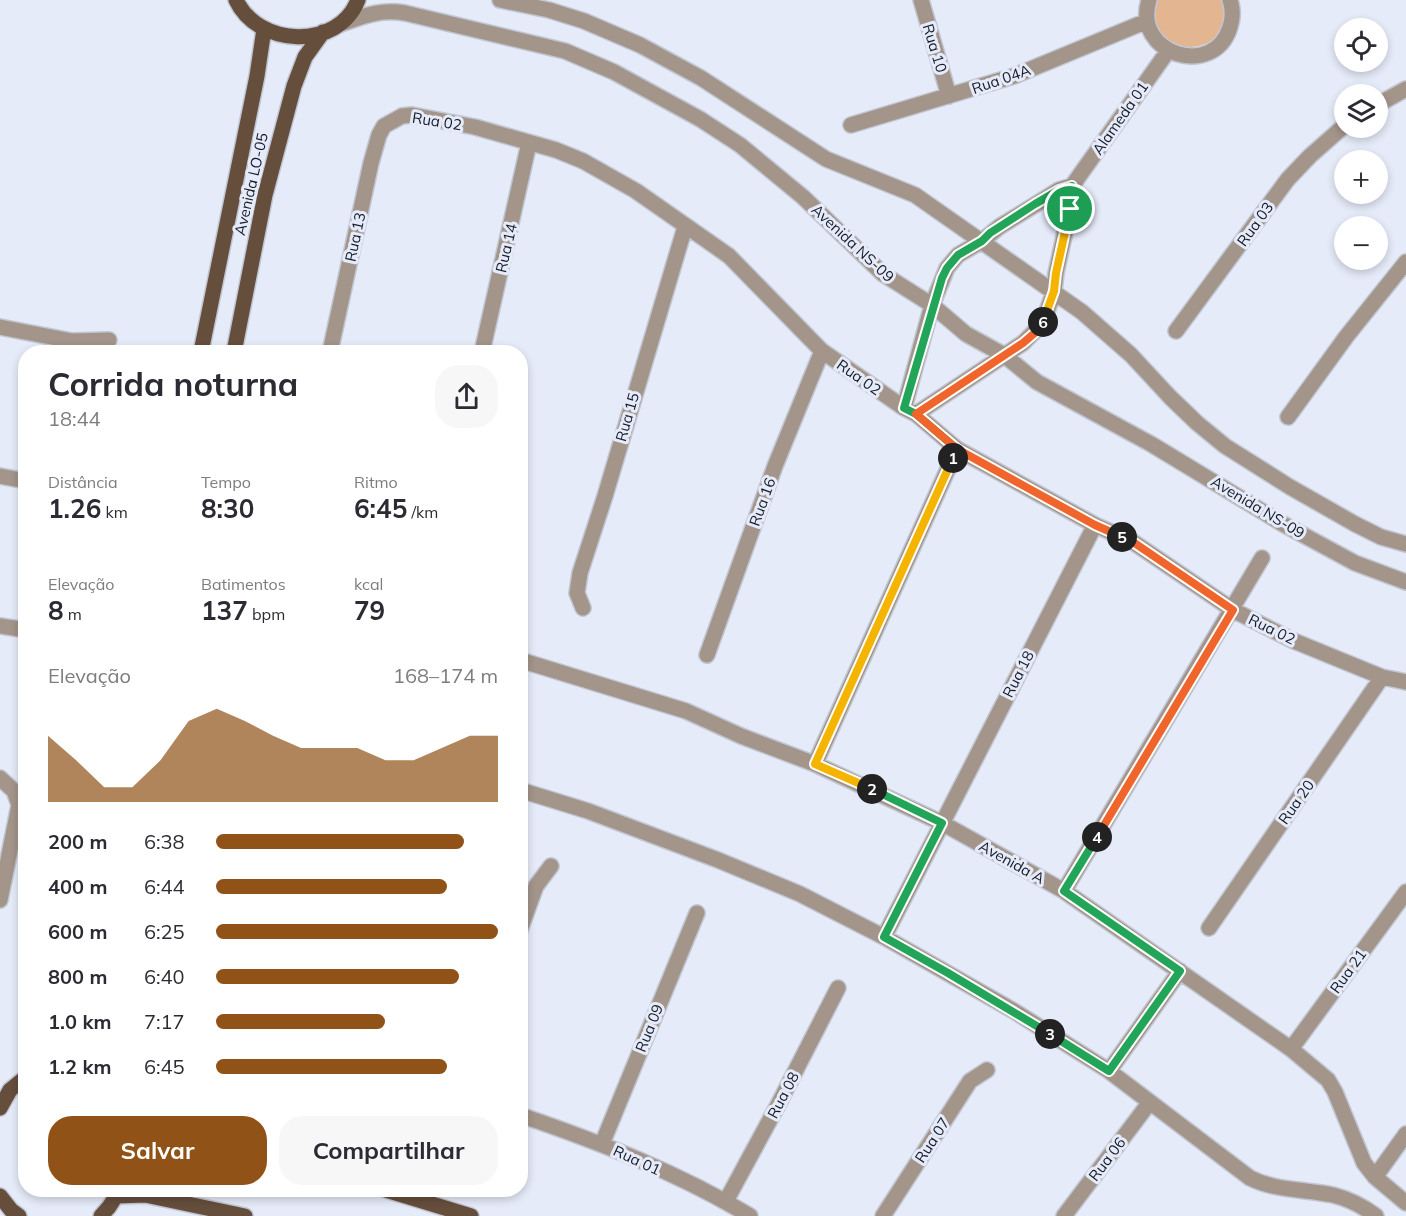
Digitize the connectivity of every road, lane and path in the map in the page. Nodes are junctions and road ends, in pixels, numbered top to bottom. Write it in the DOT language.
graph roads {
  1 [pos="236,0"];
  2 [pos="358,0"];
  3 [pos="500,0"];
  4 [pos="921,0"];
  5 [pos="1149,0"];
  6 [pos="1230,0"];
  7 [pos="1147,21"];
  8 [pos="341,24"];
  9 [pos="264,29"];
  10 [pos="323,32"];
  11 [pos="1168,51"];
  12 [pos="1406,89"];
  13 [pos="949,96"];
  14 [pos="1388,99"];
  15 [pos="386,125"];
  16 [pos="851,125"];
  17 [pos="1334,135"];
  18 [pos="529,143"];
  19 [pos="1072,186"];
  20 [pos="685,226"];
  21 [pos="982,241"];
  22 [pos="1406,262"];
  23 [pos="1054,291"];
  24 [pos="932,305"];
  25 [pos="0,327"];
  26 [pos="1176,331"];
  27 [pos="109,340"];
  28 [pos="202,345"];
  29 [pos="235,345"];
  30 [pos="332,345"];
  31 [pos="484,345"];
  32 [pos="822,351"];
  33 [pos="1004,356"];
  34 [pos="910,411"];
  35 [pos="1288,417"];
  36 [pos="957,449"];
  37 [pos="0,476"];
  38 [pos="18,480"];
  39 [pos="1095,525"];
  40 [pos="1406,544"];
  41 [pos="1262,558"];
  42 [pos="1406,582"];
  43 [pos="583,608"];
  44 [pos="1233,610"];
  45 [pos="0,626"];
  46 [pos="18,629"];
  47 [pos="707,655"];
  48 [pos="528,663"];
  49 [pos="1382,677"];
  50 [pos="1406,682"];
  51 [pos="815,764"];
  52 [pos="0,778"];
  53 [pos="528,792"];
  54 [pos="18,802"];
  55 [pos="18,810"];
  56 [pos="942,823"];
  57 [pos="551,866"];
  58 [pos="1064,891"];
  59 [pos="1406,892"];
  60 [pos="0,900"];
  61 [pos="528,908"];
  62 [pos="697,913"];
  63 [pos="1209,928"];
  64 [pos="884,937"];
  65 [pos="1180,971"];
  66 [pos="838,988"];
  67 [pos="1291,1049"];
  68 [pos="987,1070"];
  69 [pos="1109,1071"];
  70 [pos="18,1082"];
  71 [pos="1,1102"];
  72 [pos="1150,1102"];
  73 [pos="528,1118"];
  74 [pos="1406,1134"];
  75 [pos="602,1144"];
  76 [pos="1375,1177"];
  77 [pos="0,1196"];
  78 [pos="116,1197"];
  79 [pos="150,1197"];
  80 [pos="409,1197"];
  81 [pos="726,1201"];
  82 [pos="1406,1203"];
  83 [pos="19,1216"];
  84 [pos="101,1216"];
  85 [pos="244,1216"];
  86 [pos="471,1216"];
  87 [pos="750,1216"];
  88 [pos="883,1216"];
  89 [pos="1065,1216"];
  90 [pos="1376,1216"];
  1 -- 9 [label="main road"];
  2 -- 8 [label="main road"];
  3 -- 21 [label="street"];
  4 -- 13 [label="street, Rua 10"];
  5 -- 7 [label="street"];
  6 -- 11 [label="street"];
  7 -- 11 [label="street"];
  7 -- 13 [label="street, Rua 04A"];
  8 -- 10 [label="main road"];
  8 -- 24 [label="street, Avenida NS-09"];
  9 -- 10 [label="main road"];
  9 -- 28 [label="main road, Avenida LO-05"];
  10 -- 29 [label="main road, Avenida LO-05"];
  11 -- 19 [label="street, Alameda 01"];
  12 -- 14 [label="street"];
  13 -- 16 [label="street, Rua 04A"];
  15 -- 18 [label="street, Rua 02"];
  15 -- 30 [label="street, Rua 13"];
  17 -- 26 [label="street, Rua 03"];
  18 -- 20 [label="street, Rua 02"];
  18 -- 31 [label="street, Rua 14"];
  19 -- 21 [label="street"];
  19 -- 23 [label="street, Alameda 01"];
  20 -- 32 [label="street, Rua 02"];
  20 -- 43 [label="street, Rua 15"];
  21 -- 23 [label="street"];
  21 -- 24 [label="street"];
  22 -- 35 [label="street"];
  23 -- 33 [label="street, Alameda 01"];
  23 -- 40 [label="street"];
  24 -- 33 [label="street, Avenida NS-09"];
  24 -- 34 [label="street"];
  25 -- 27 [label="street"];
  32 -- 34 [label="street, Rua 02"];
  32 -- 47 [label="street, Rua 16"];
  33 -- 34 [label="street, Alameda 01"];
  33 -- 42 [label="street, Avenida NS-09"];
  34 -- 36 [label="street, Rua 02"];
  36 -- 39 [label="street, Rua 02"];
  36 -- 51 [label="street"];
  37 -- 38 [label="street"];
  39 -- 44 [label="street, Rua 02"];
  39 -- 56 [label="street, Rua 18"];
  41 -- 44 [label="street"];
  44 -- 49 [label="street, Rua 02"];
  44 -- 58 [label="street"];
  45 -- 46 [label="street"];
  48 -- 51 [label="street, Avenida A"];
  49 -- 50 [label="street, Rua 02"];
  49 -- 63 [label="street, Rua 20"];
  51 -- 56 [label="street, Avenida A"];
  52 -- 54 [label="street"];
  53 -- 64 [label="street"];
  55 -- 60 [label="street"];
  56 -- 58 [label="street, Avenida A"];
  56 -- 64 [label="street, Rua 18"];
  57 -- 61 [label="street"];
  58 -- 65 [label="street, Avenida A"];
  59 -- 67 [label="street, Rua 21"];
  62 -- 75 [label="street, Rua 09"];
  64 -- 69 [label="street"];
  65 -- 67 [label="street, Avenida A"];
  65 -- 69 [label="street"];
  66 -- 81 [label="street, Rua 08"];
  67 -- 76 [label="street, Avenida A"];
  68 -- 88 [label="street, Rua 07"];
  69 -- 72 [label="street"];
  70 -- 71 [label="main road"];
  72 -- 89 [label="street, Rua 06"];
  72 -- 90 [label="street"];
  73 -- 75 [label="street, Rua 01"];
  74 -- 76 [label="street"];
  75 -- 81 [label="street, Rua 01"];
  76 -- 82 [label="street, Avenida A"];
  77 -- 83 [label="main road"];
  78 -- 84 [label="main road"];
  79 -- 85 [label="main road"];
  80 -- 86 [label="main road"];
  81 -- 87 [label="street, Rua 01"];
}
